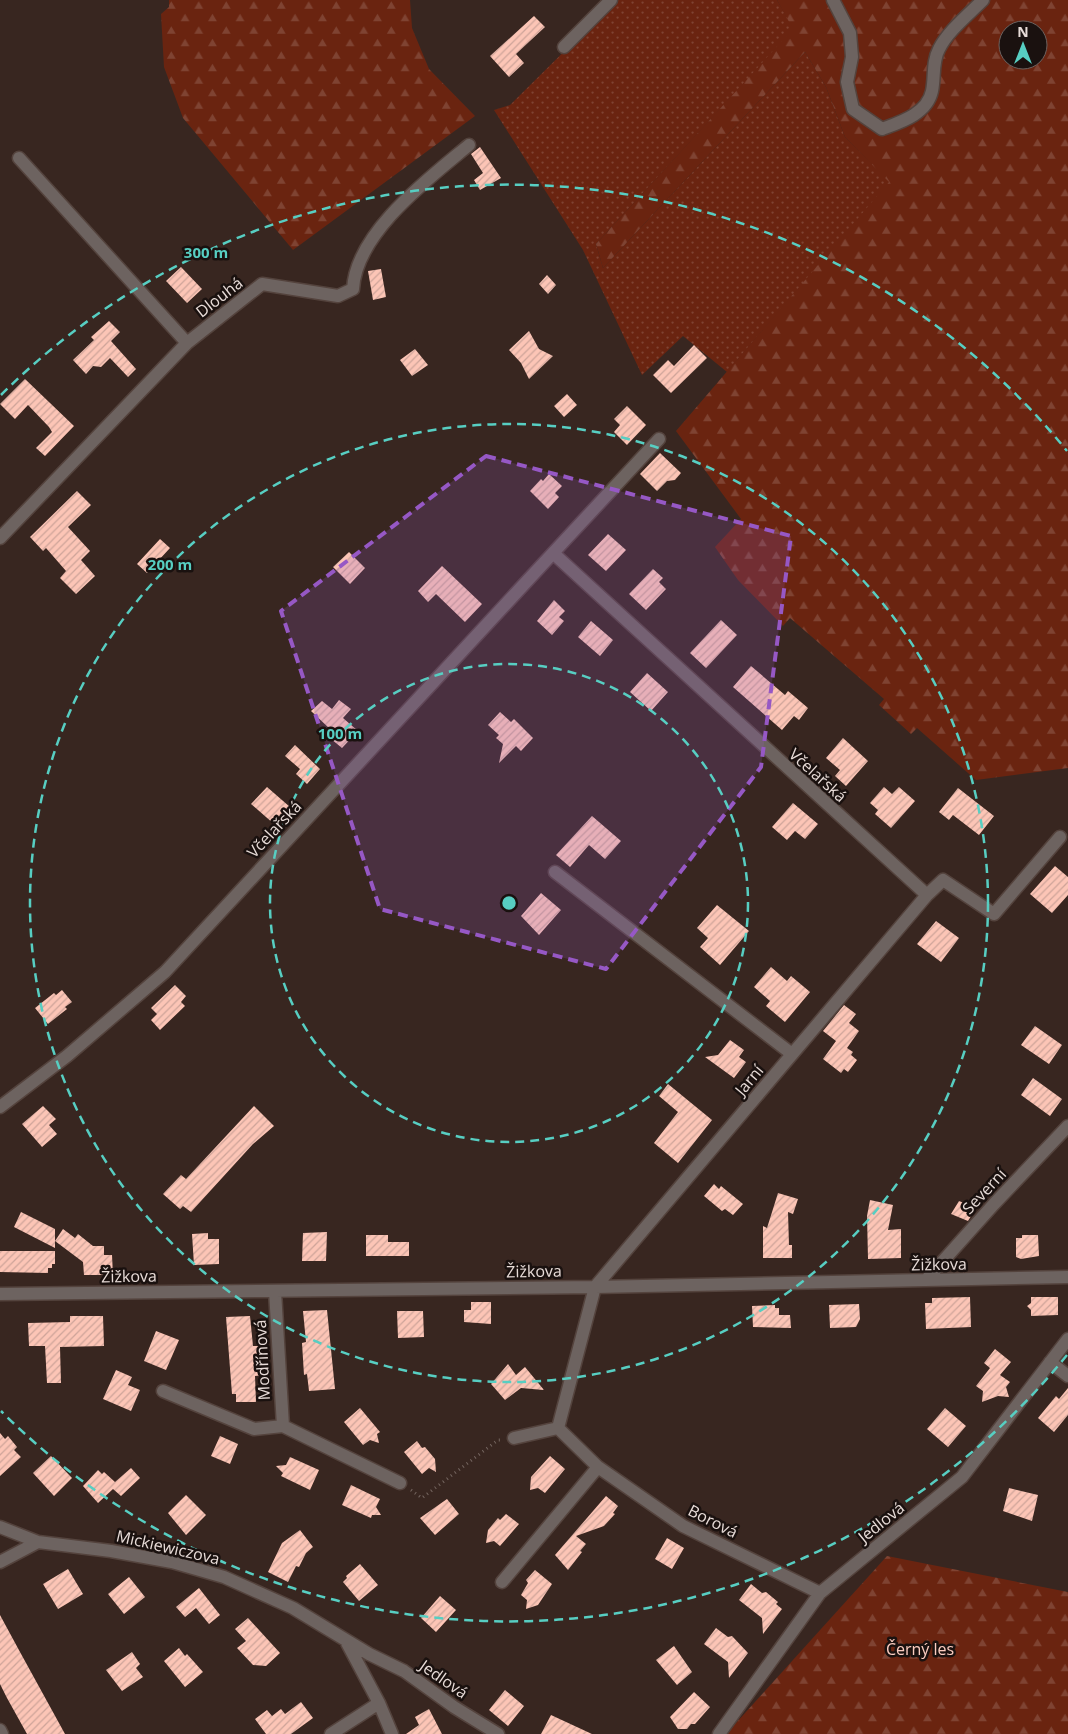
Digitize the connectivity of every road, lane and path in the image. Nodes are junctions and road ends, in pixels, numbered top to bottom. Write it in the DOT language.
graph roads {
  1 [pos="611,0"];
  2 [pos="833,0"];
  3 [pos="983,0"];
  4 [pos="564,47"];
  5 [pos="469,145"];
  6 [pos="19,158"];
  7 [pos="187,343"];
  8 [pos="659,439"];
  9 [pos="0,538"];
  10 [pos="553,553"];
  11 [pos="1060,838"];
  12 [pos="556,872"];
  13 [pos="927,895"];
  14 [pos="792,1054"];
  15 [pos="0,1107"];
  16 [pos="1068,1126"];
  17 [pos="1068,1277"];
  18 [pos="926,1280"];
  19 [pos="595,1287"];
  20 [pos="274,1291"];
  21 [pos="0,1294"];
  22 [pos="1068,1339"];
  23 [pos="1050,1362"];
  24 [pos="1068,1376"];
  25 [pos="163,1391"];
  26 [pos="283,1426"];
  27 [pos="558,1428"];
  28 [pos="514,1438"];
  29 [pos="598,1467"];
  30 [pos="400,1483"];
  31 [pos="0,1527"];
  32 [pos="38,1542"];
  33 [pos="0,1562"];
  34 [pos="502,1582"];
  35 [pos="820,1593"];
  36 [pos="346,1641"];
  37 [pos="369,1654"];
  38 [pos="379,1703"];
  39 [pos="0,1730"];
  40 [pos="2,1734"];
  41 [pos="331,1734"];
  42 [pos="392,1734"];
  43 [pos="498,1734"];
  44 [pos="719,1734"];
  1 -- 4 [label="street"];
  2 -- 3 [label="street"];
  5 -- 7 [label="street, Dlouhá"];
  6 -- 7 [label="street"];
  7 -- 9 [label="street, Dlouhá"];
  8 -- 10 [label="street, Včelařská"];
  10 -- 13 [label="street, Včelařská"];
  10 -- 15 [label="street, Včelařská"];
  11 -- 13 [label="street"];
  12 -- 14 [label="street"];
  13 -- 14 [label="street, Jarní"];
  14 -- 19 [label="street, Jarní"];
  16 -- 18 [label="street, Severní"];
  17 -- 18 [label="street, Žižkova"];
  18 -- 19 [label="street, Žižkova"];
  19 -- 20 [label="street, Žižkova"];
  19 -- 27 [label="street"];
  20 -- 21 [label="street, Žižkova"];
  20 -- 26 [label="street, Modřínová"];
  22 -- 23 [label="street, Jedlová"];
  23 -- 24 [label="street"];
  23 -- 35 [label="street, Jedlová"];
  25 -- 26 [label="street"];
  26 -- 30 [label="street"];
  27 -- 28 [label="street"];
  27 -- 29 [label="street, Borová"];
  28 -- 30 [label="path"];
  29 -- 34 [label="street"];
  29 -- 35 [label="street, Borová"];
  31 -- 32 [label="street, Mickiewiczova"];
  32 -- 33 [label="street"];
  32 -- 36 [label="street, Mickiewiczova"];
  35 -- 44 [label="street, Jedlová"];
  36 -- 37 [label="street, Mickiewiczova"];
  36 -- 38 [label="street"];
  37 -- 43 [label="street, Jedlová"];
  38 -- 41 [label="street"];
  38 -- 42 [label="street"];
  39 -- 40 [label="street"];
}
